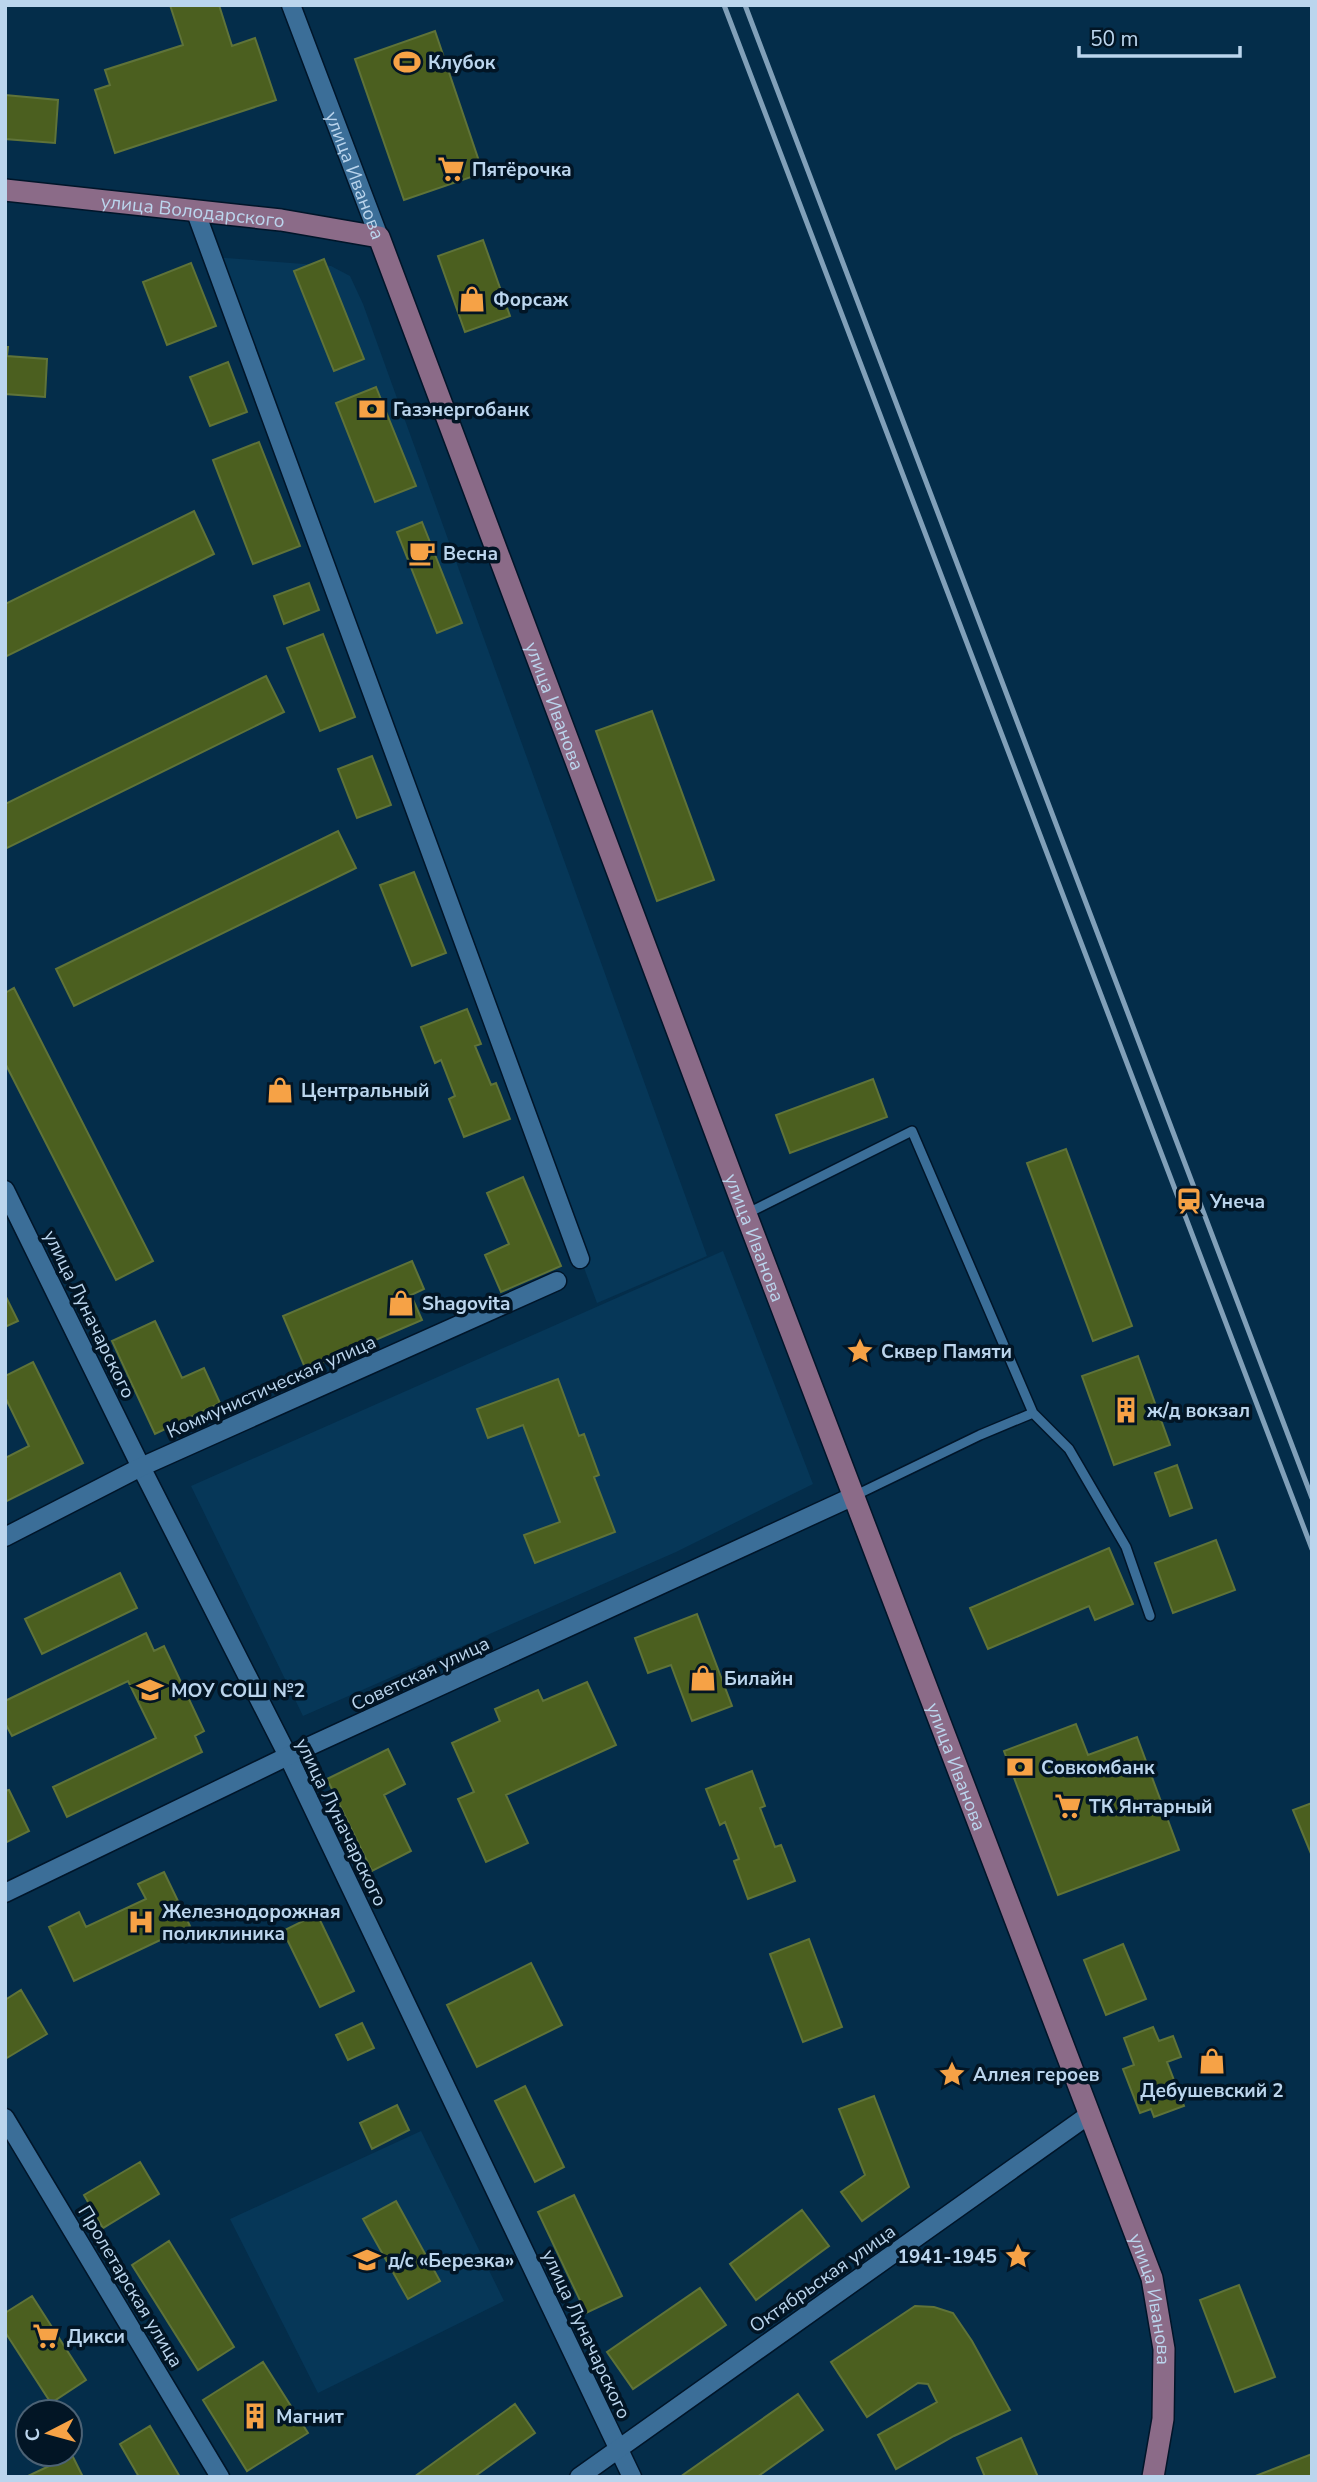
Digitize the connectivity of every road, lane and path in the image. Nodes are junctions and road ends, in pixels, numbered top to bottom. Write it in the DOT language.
graph roads {
  1 [pos="291,5"];
  2 [pos="5,190"];
  3 [pos="195,210"];
  4 [pos="379,237"];
  5 [pos="5,1190"];
  6 [pos="747,1214"];
  7 [pos="580,1259"];
  8 [pos="557,1281"];
  9 [pos="1033,1413"];
  10 [pos="141,1467"];
  11 [pos="854,1496"];
  12 [pos="5,1537"];
  13 [pos="1150,1616"];
  14 [pos="288,1756"];
  15 [pos="5,1893"];
  16 [pos="1090,2114"];
  17 [pos="5,2118"];
  18 [pos="618,2448"];
  19 [pos="220,2477"];
  20 [pos="579,2477"];
  21 [pos="632,2477"];
  22 [pos="1153,2477"];
  1 -- 4 [label="street, улица Иванова"];
  2 -- 3 [label="main road, улица Володарского"];
  3 -- 4 [label="main road, улица Володарского"];
  3 -- 7 [label="street"];
  4 -- 6 [label="main road, улица Иванова"];
  5 -- 10 [label="street, улица Луначарского"];
  6 -- 9 [label="lane"];
  6 -- 11 [label="main road, улица Иванова"];
  8 -- 10 [label="street, Коммунистическая улица"];
  9 -- 11 [label="lane"];
  9 -- 13 [label="lane"];
  10 -- 12 [label="street, Коммунистическая улица"];
  10 -- 14 [label="street, улица Луначарского"];
  11 -- 14 [label="street, Советская улица"];
  11 -- 16 [label="main road, улица Иванова"];
  14 -- 15 [label="street, Советская улица"];
  14 -- 18 [label="street, улица Луначарского"];
  16 -- 18 [label="street, Октябрьская улица"];
  16 -- 22 [label="main road, улица Иванова"];
  17 -- 19 [label="street, Пролетарская улица"];
  18 -- 20 [label="street, Октябрьская улица"];
  18 -- 21 [label="street, улица Луначарского"];
}
